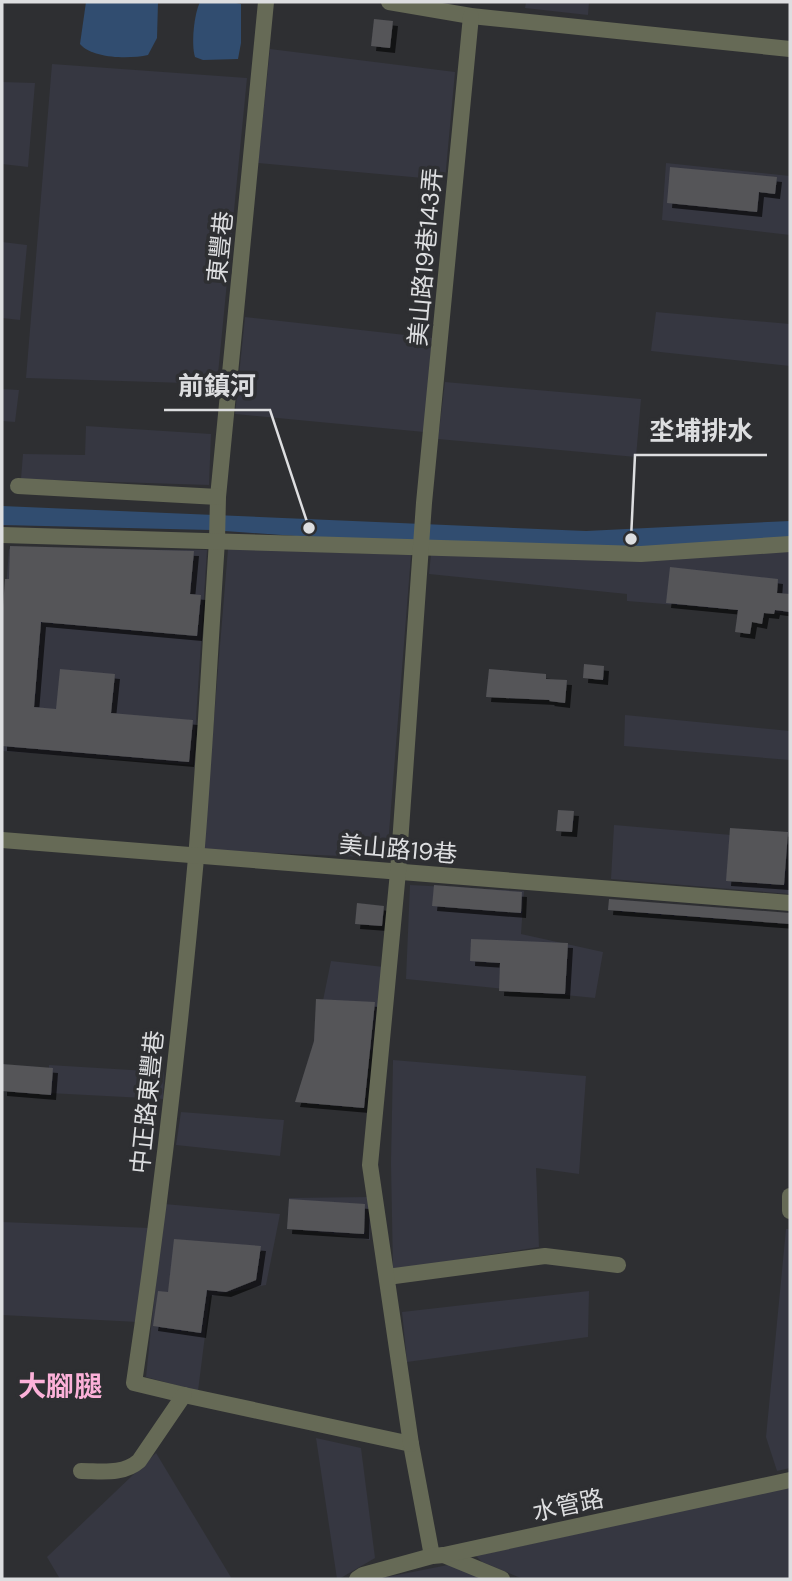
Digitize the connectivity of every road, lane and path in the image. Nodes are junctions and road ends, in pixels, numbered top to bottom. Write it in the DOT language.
graph roads {
  1 [pos="267,2"];
  2 [pos="389,2"];
  3 [pos="471,16"];
  4 [pos="790,49"];
  5 [pos="18,486"];
  6 [pos="218,496"];
  7 [pos="2,535"];
  8 [pos="217,541"];
  9 [pos="790,544"];
  10 [pos="421,548"];
  11 [pos="2,840"];
  12 [pos="196,856"];
  13 [pos="398,872"];
  14 [pos="790,903"];
  15 [pos="790,1196"];
  16 [pos="790,1211"];
  17 [pos="618,1265"];
  18 [pos="387,1277"];
  19 [pos="184,1395"];
  20 [pos="411,1444"];
  21 [pos="81,1471"];
  22 [pos="790,1480"];
  23 [pos="438,1555"];
  24 [pos="357,1579"];
  25 [pos="502,1579"];
  1 -- 6 [label="street, 東豐巷"];
  2 -- 3 [label="street"];
  3 -- 4 [label="street"];
  3 -- 10 [label="street, 美山路19巷143弄"];
  5 -- 6 [label="street"];
  6 -- 8 [label="street, 東豐巷"];
  7 -- 8 [label="street"];
  8 -- 10 [label="street"];
  8 -- 12 [label="street, 中正路東豐巷"];
  9 -- 10 [label="street"];
  10 -- 13 [label="street"];
  11 -- 12 [label="street, 美山路19巷"];
  12 -- 13 [label="street, 美山路19巷"];
  12 -- 19 [label="street, 中正路東豐巷"];
  13 -- 14 [label="street, 美山路19巷"];
  13 -- 18 [label="street"];
  15 -- 16 [label="street"];
  17 -- 18 [label="street"];
  18 -- 20 [label="street"];
  19 -- 20 [label="street, 中正路東豐巷"];
  19 -- 21 [label="street"];
  20 -- 23 [label="street"];
  22 -- 23 [label="street, 水管路"];
  23 -- 24 [label="street, 水管路"];
  23 -- 25 [label="street"];
}
